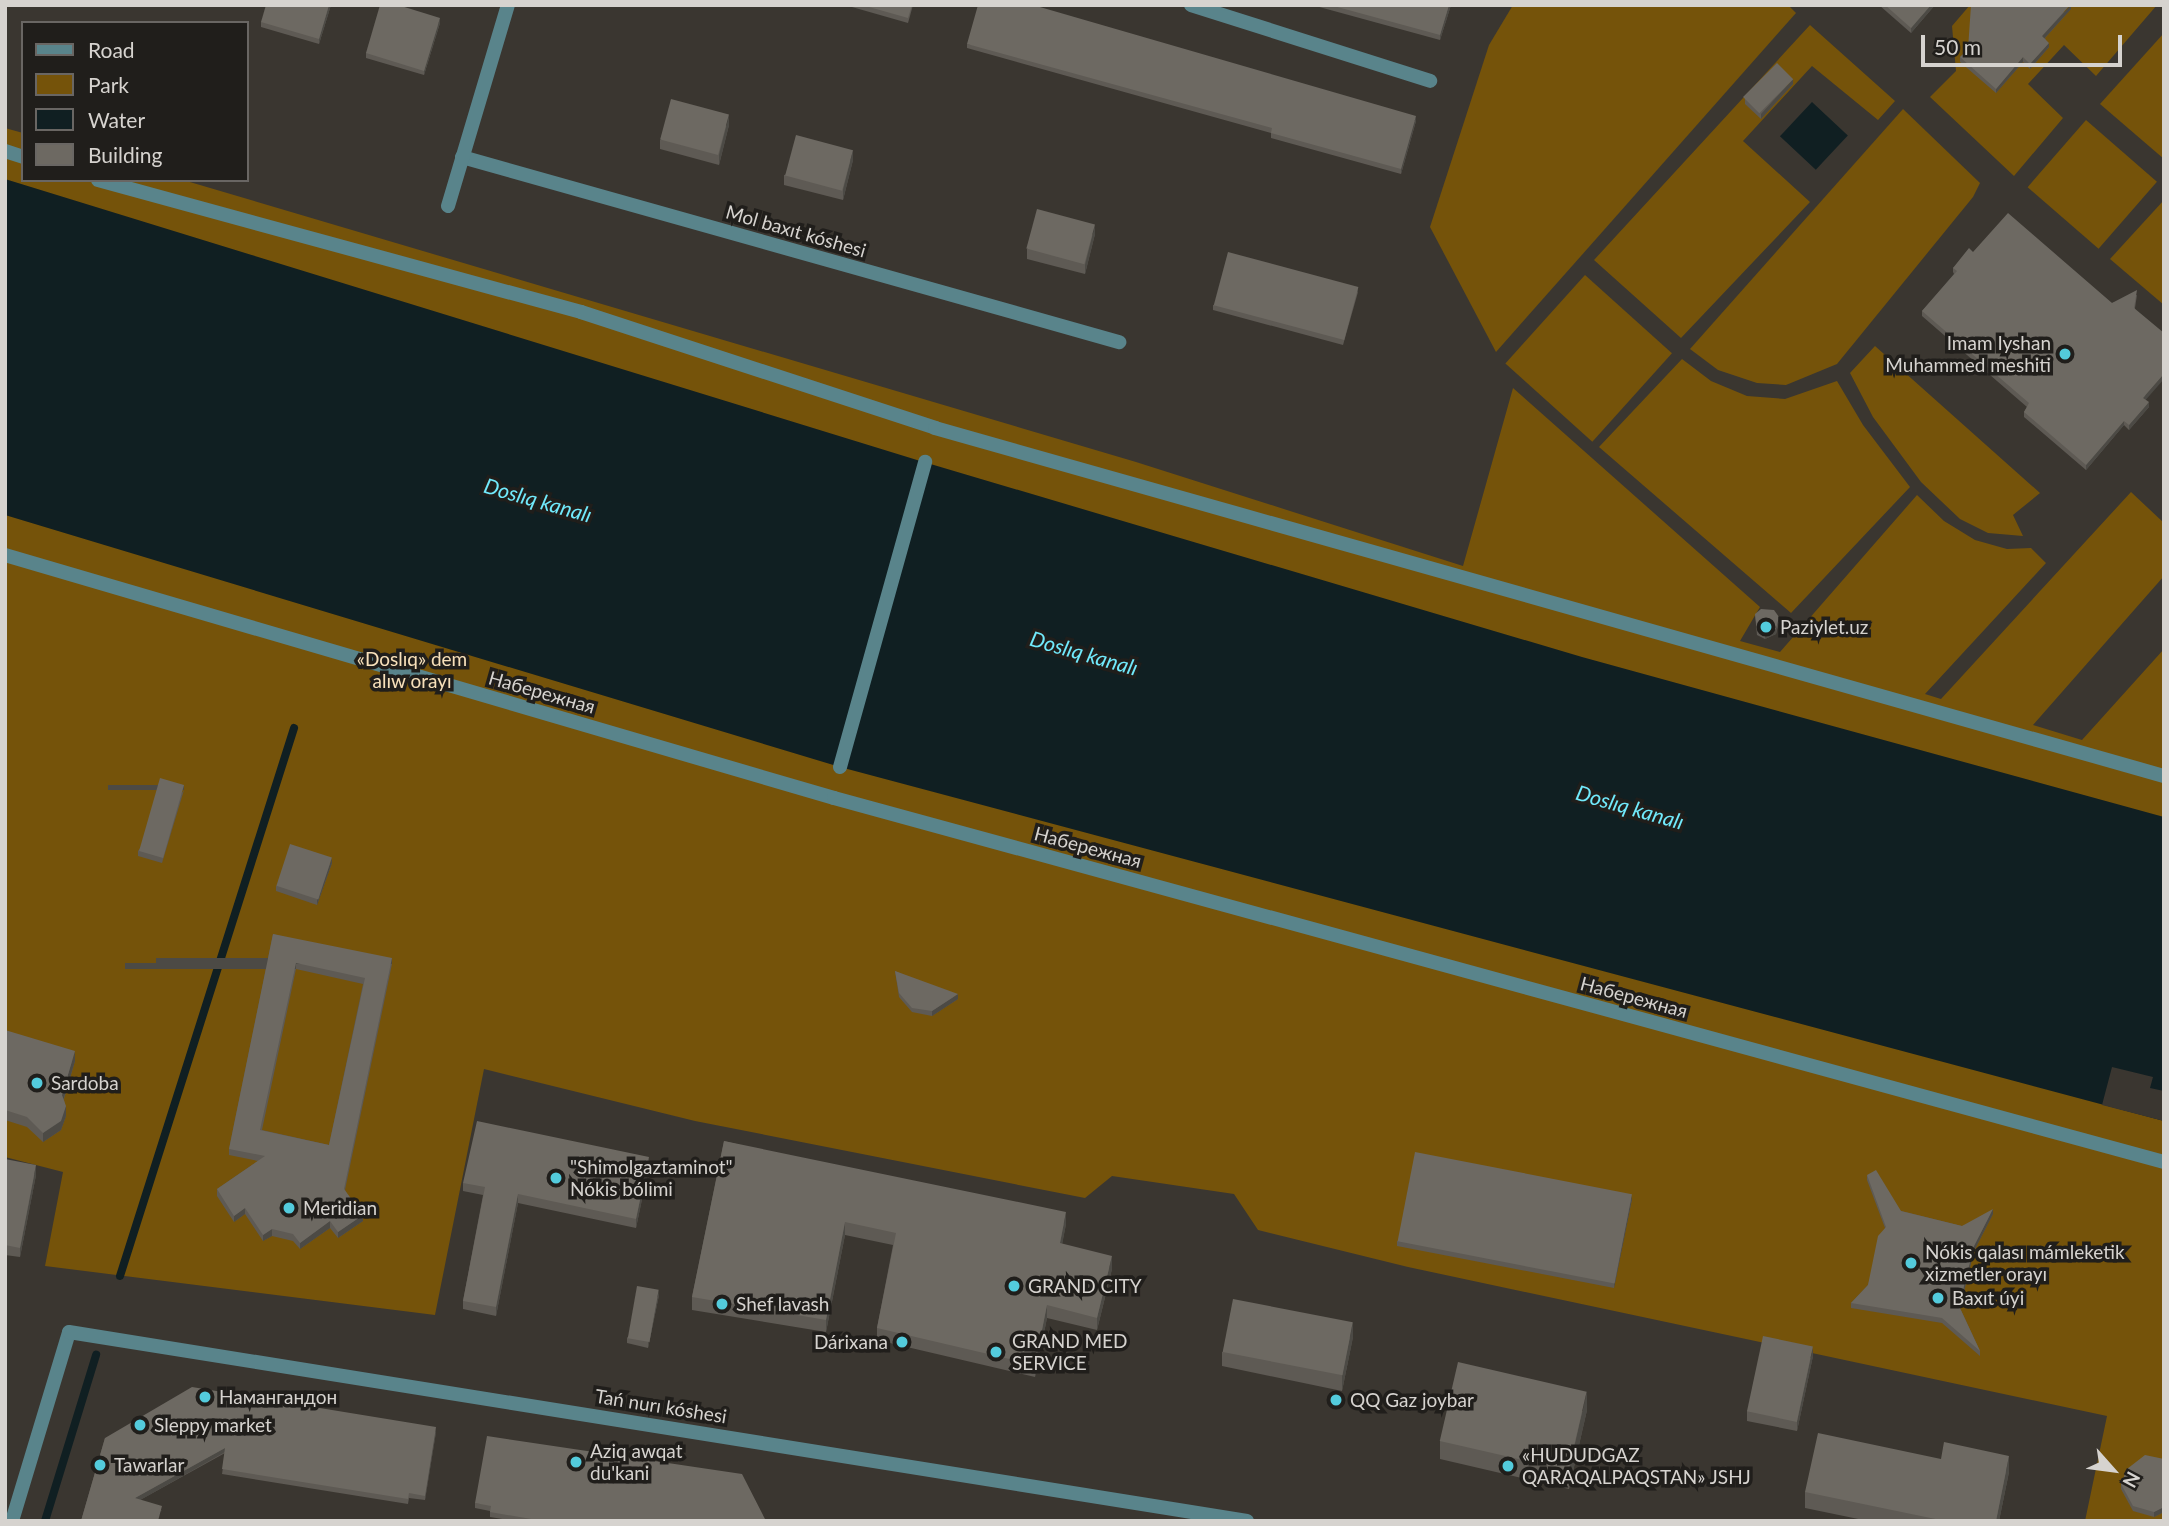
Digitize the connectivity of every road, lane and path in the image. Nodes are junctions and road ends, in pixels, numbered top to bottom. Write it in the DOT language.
graph roads {
  1 [pos="508,5"];
  2 [pos="1191,5"];
  3 [pos="1430,81"];
  4 [pos="463,157"];
  5 [pos="105,182"];
  6 [pos="448,206"];
  7 [pos="1119,342"];
  8 [pos="925,462"];
  9 [pos="5,555"];
  10 [pos="840,767"];
  11 [pos="2164,776"];
  12 [pos="2164,1162"];
  13 [pos="12,1521"];
  14 [pos="1247,1521"];
  1 -- 4 [label="street"];
  2 -- 3 [label="street"];
  4 -- 6 [label="street"];
  4 -- 7 [label="street, Mol baxıt kóshesi"];
  5 -- 11 [label="street"];
  8 -- 10 [label="street"];
  9 -- 12 [label="street, Набережная"];
  13 -- 14 [label="street, Tań nurı kóshesi"];
}
